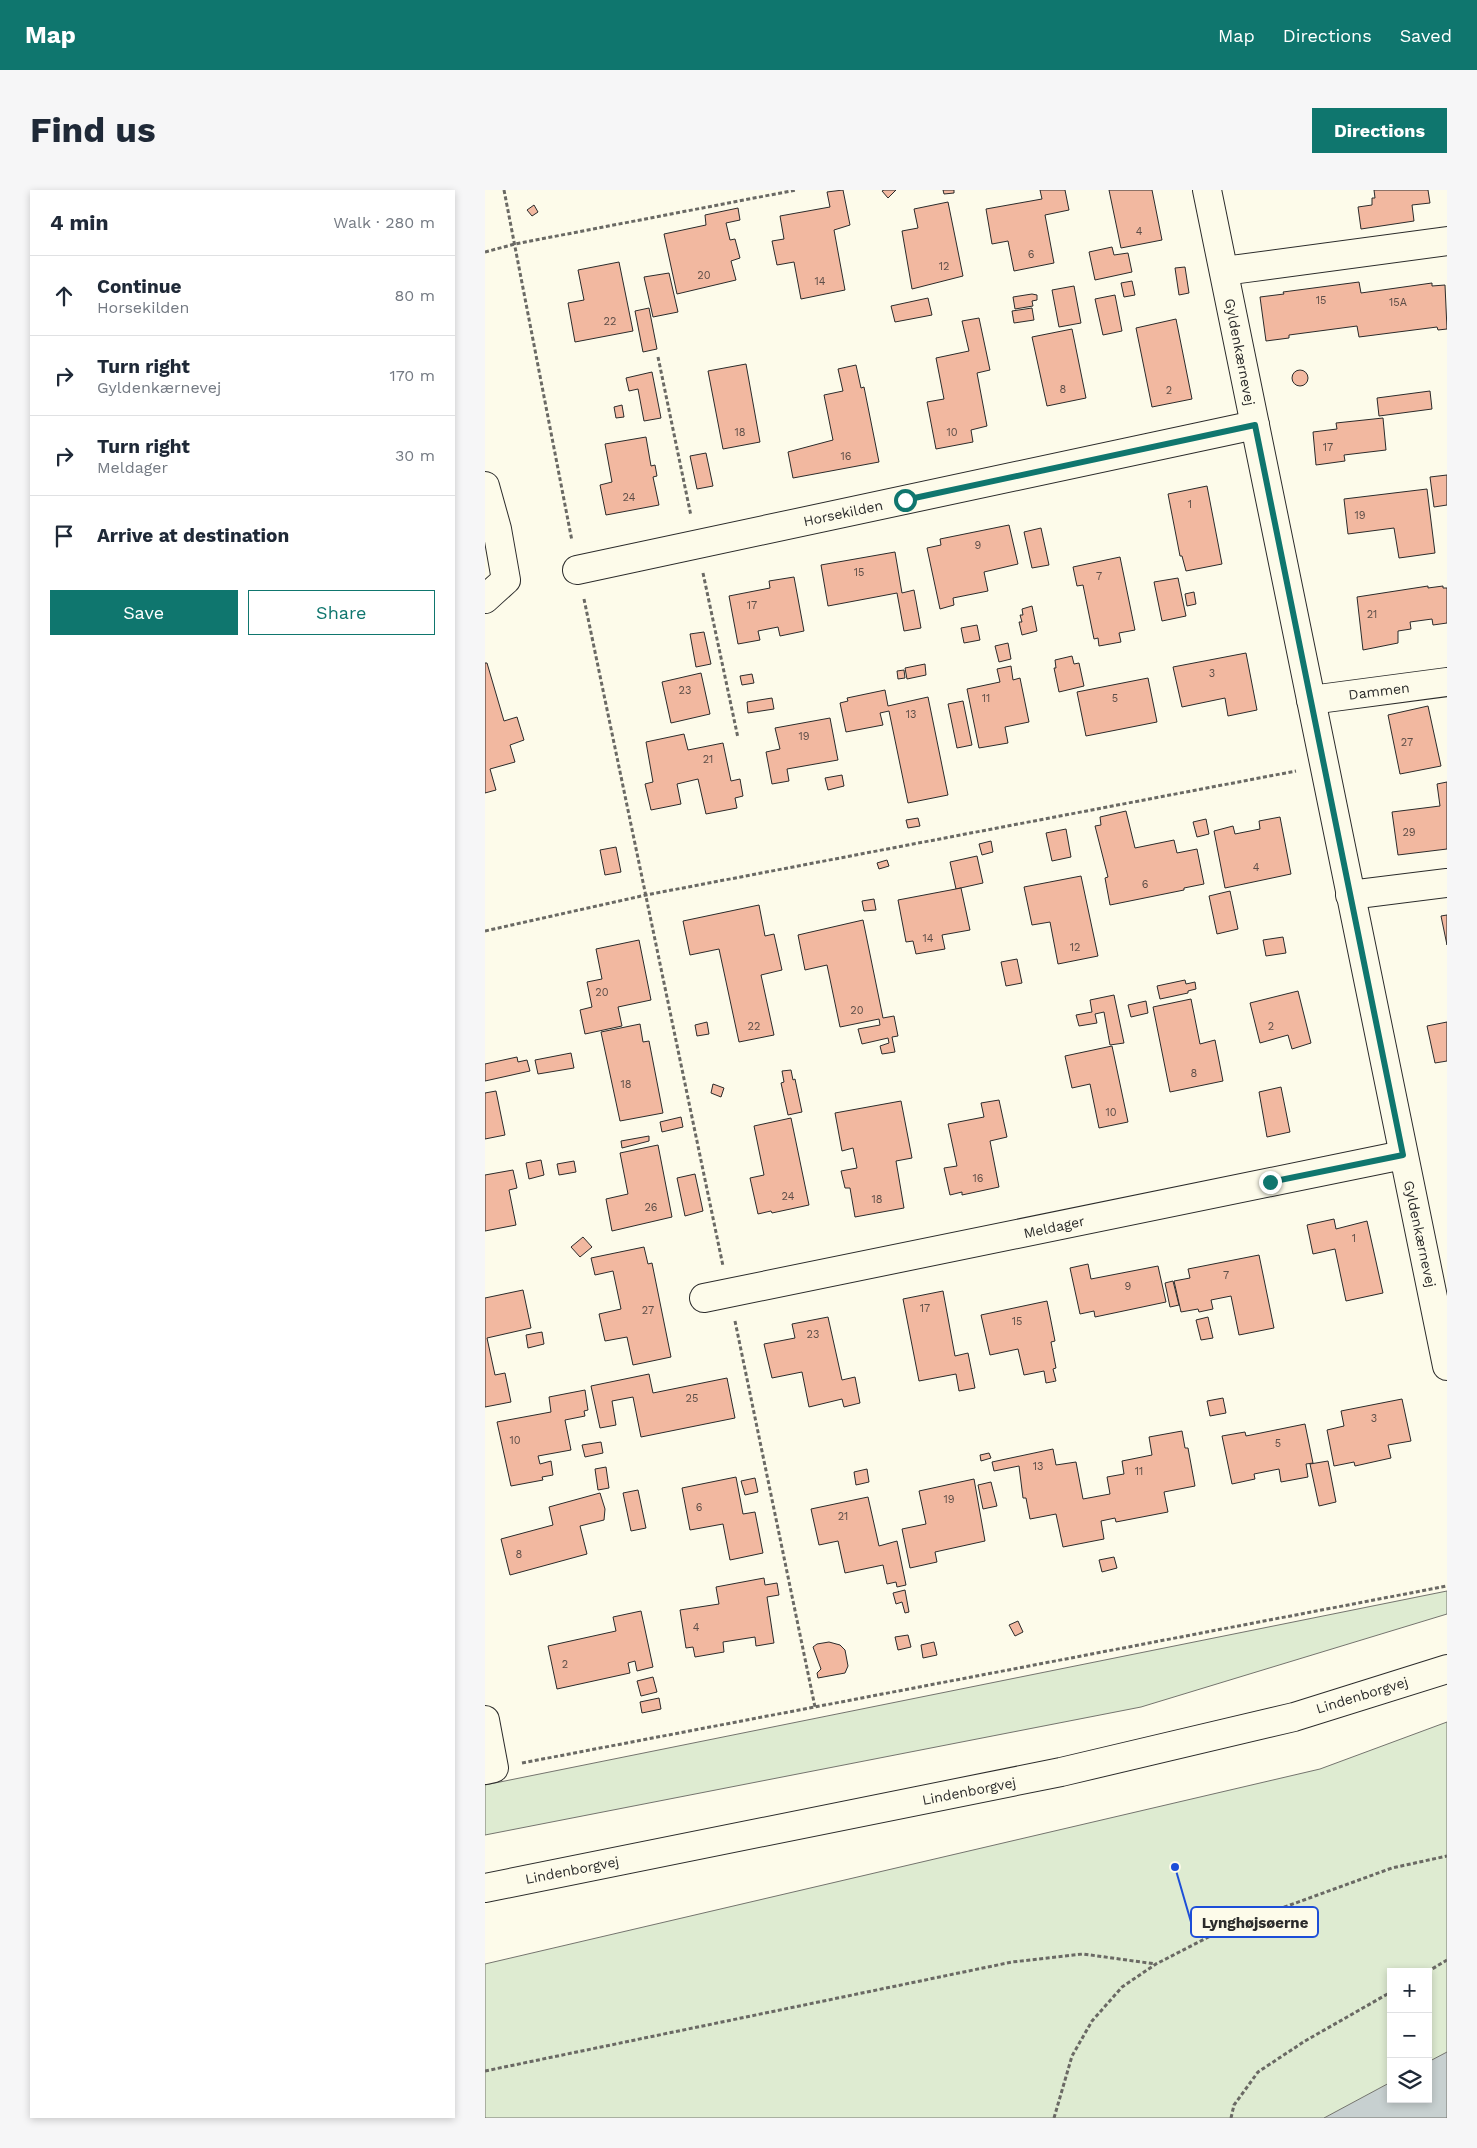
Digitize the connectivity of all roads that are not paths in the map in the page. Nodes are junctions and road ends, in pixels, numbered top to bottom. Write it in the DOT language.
graph roads {
  1 [pos="1207,190"];
  2 [pos="1447,240"];
  3 [pos="1224,271"];
  4 [pos="1255,425"];
  5 [pos="485,486"];
  6 [pos="577,570"];
  7 [pos="485,599"];
  8 [pos="1447,682"];
  9 [pos="1311,700"];
  10 [pos="1447,883"];
  11 [pos="1350,895"];
  12 [pos="1403,1155"];
  13 [pos="716,1295"];
  14 [pos="1447,1366"];
  15 [pos="1447,1669"];
  16 [pos="485,1720"];
  17 [pos="490,1769"];
  18 [pos="485,1888"];
  1 -- 3 [label="street, Gyldenkærnevej"];
  2 -- 3 [label="street"];
  3 -- 4 [label="street, Gyldenkærnevej"];
  4 -- 6 [label="street, Horsekilden"];
  4 -- 9 [label="street, Gyldenkærnevej"];
  5 -- 7 [label="street"];
  8 -- 9 [label="street, Dammen"];
  9 -- 11 [label="street, Gyldenkærnevej"];
  10 -- 11 [label="street"];
  11 -- 12 [label="street, Gyldenkærnevej"];
  12 -- 13 [label="street, Meldager"];
  12 -- 14 [label="street, Gyldenkærnevej"];
  15 -- 18 [label="street, Lindenborgvej"];
  16 -- 17 [label="street"];
}
